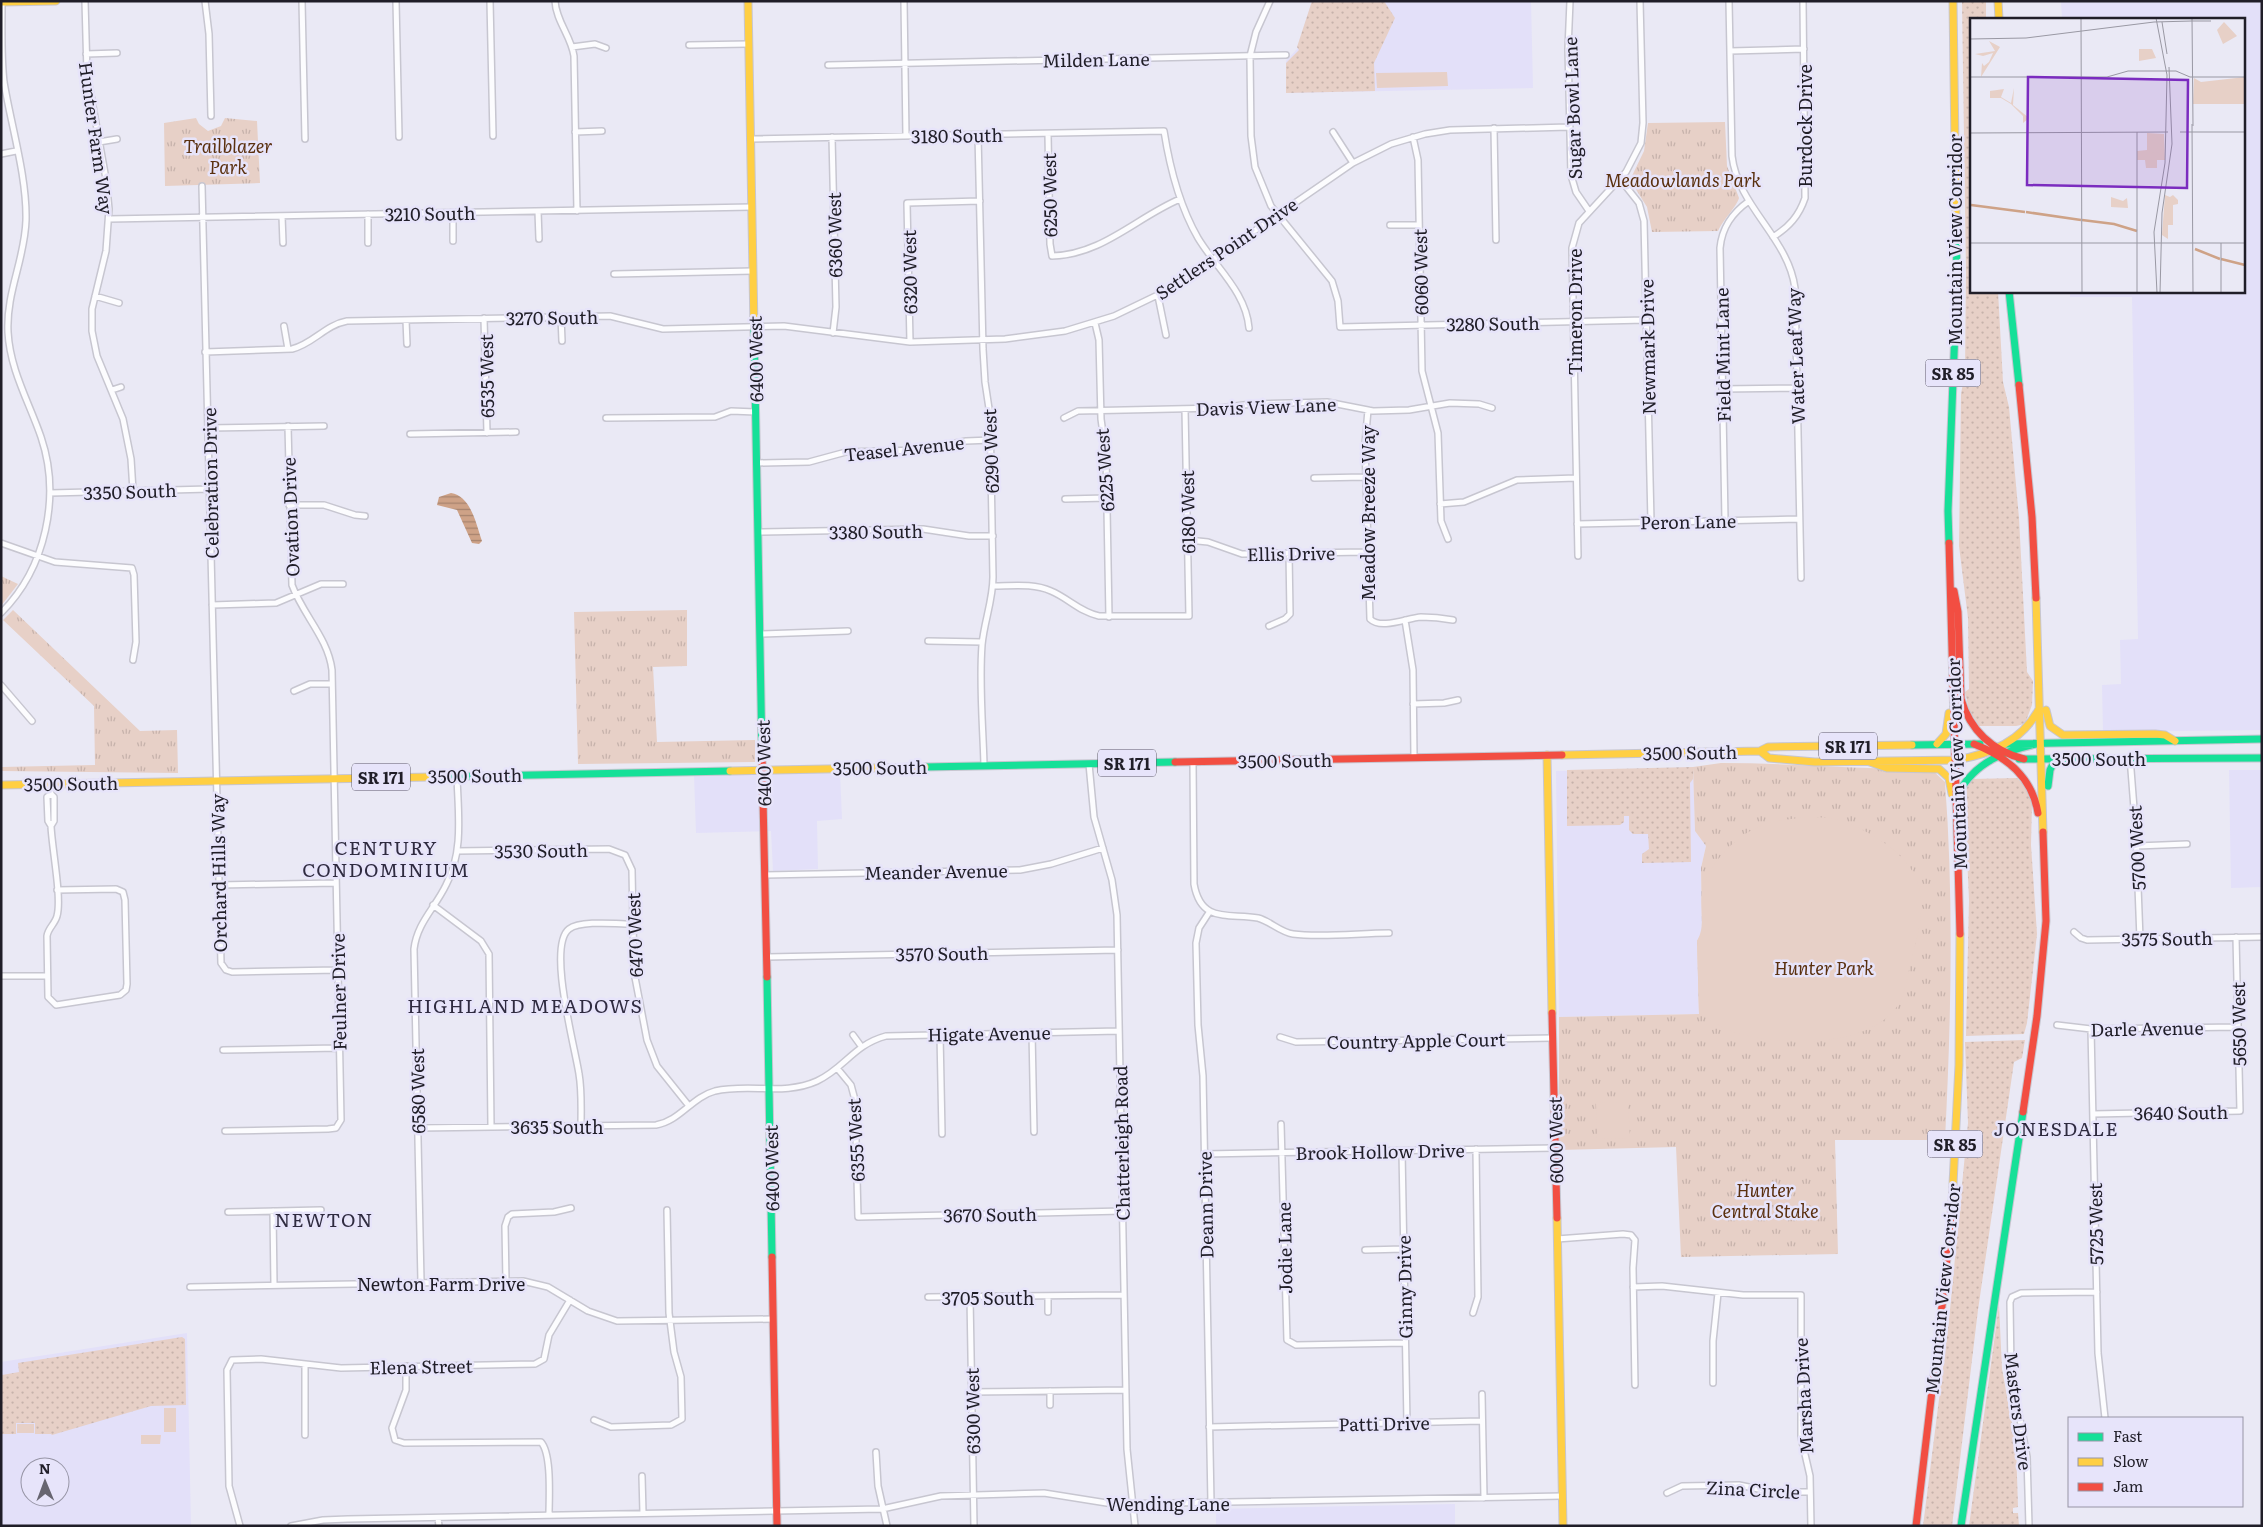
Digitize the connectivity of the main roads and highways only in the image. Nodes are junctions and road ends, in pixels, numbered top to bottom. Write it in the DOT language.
graph roads {
  1 [pos="56,1"];
  2 [pos="748,1"];
  3 [pos="1953,1"];
  4 [pos="1998,1"];
  5 [pos="2,2"];
  6 [pos="1999,18"];
  7 [pos="2009,292"];
  8 [pos="1948,548"];
  9 [pos="1950,582"];
  10 [pos="2036,601"];
  11 [pos="2040,704"];
  12 [pos="2262,739"];
  13 [pos="2175,741"];
  14 [pos="2041,743"];
  15 [pos="1937,744"];
  16 [pos="1956,744"];
  17 [pos="2007,744"];
  18 [pos="1994,748"];
  19 [pos="1760,751"];
  20 [pos="1547,755"];
  21 [pos="2000,757"];
  22 [pos="2042,758"];
  23 [pos="2056,758"];
  24 [pos="2262,758"];
  25 [pos="1956,760"];
  26 [pos="1870,762"];
  27 [pos="763,770"];
  28 [pos="1,785"];
  29 [pos="1957,799"];
  30 [pos="2046,894"];
  31 [pos="1960,898"];
  32 [pos="2046,921"];
  33 [pos="777,1526"];
  34 [pos="1563,1526"];
  35 [pos="1916,1526"];
  36 [pos="1961,1526"];
  1 -- 5 [label="main road"];
  2 -- 27 [label="main road, 6400 West"];
  3 -- 8 [label="main road, Mountain View Corridor / SR 85"];
  4 -- 6 [label="main road"];
  7 -- 10 [label="main road"];
  8 -- 9 [label="main road, Mountain View Corridor / SR 85"];
  8 -- 15 [label="main road"];
  9 -- 16 [label="main road, Mountain View Corridor / SR 85"];
  9 -- 18 [label="main road"];
  10 -- 11 [label="main road"];
  10 -- 13 [label="main road"];
  11 -- 14 [label="main road"];
  11 -- 17 [label="main road"];
  12 -- 13 [label="main road, 3500 South"];
  13 -- 14 [label="main road, 3500 South"];
  14 -- 17 [label="main road, 3500 South"];
  14 -- 21 [label="main road"];
  14 -- 22 [label="main road"];
  15 -- 16 [label="main road, 3500 South / SR 171"];
  15 -- 19 [label="main road, 3500 South / SR 171"];
  16 -- 18 [label="main road, 3500 South / SR 171"];
  16 -- 25 [label="main road, Mountain View Corridor / SR 85"];
  17 -- 18 [label="main road"];
  18 -- 21 [label="main road"];
  18 -- 25 [label="main road"];
  19 -- 20 [label="main road, 3500 South / SR 171"];
  19 -- 26 [label="main road, 3500 South / SR 171"];
  20 -- 27 [label="main road, 3500 South / SR 171"];
  20 -- 34 [label="main road, 6000 West"];
  21 -- 22 [label="main road, 3500 South / SR 171"];
  21 -- 25 [label="main road, 3500 South / SR 171"];
  21 -- 29 [label="main road"];
  21 -- 30 [label="main road"];
  22 -- 23 [label="main road, 3500 South / SR 171"];
  22 -- 30 [label="main road"];
  23 -- 24 [label="main road, 3500 South / SR 171"];
  23 -- 32 [label="main road"];
  25 -- 26 [label="main road, 3500 South / SR 171"];
  25 -- 29 [label="main road, Mountain View Corridor / SR 85"];
  26 -- 31 [label="main road"];
  27 -- 28 [label="main road, 3500 South / SR 171"];
  27 -- 33 [label="main road, 6400 West"];
  29 -- 31 [label="main road, Mountain View Corridor / SR 85"];
  30 -- 32 [label="main road"];
  31 -- 35 [label="main road, Mountain View Corridor / SR 85"];
  32 -- 36 [label="main road"];
}
